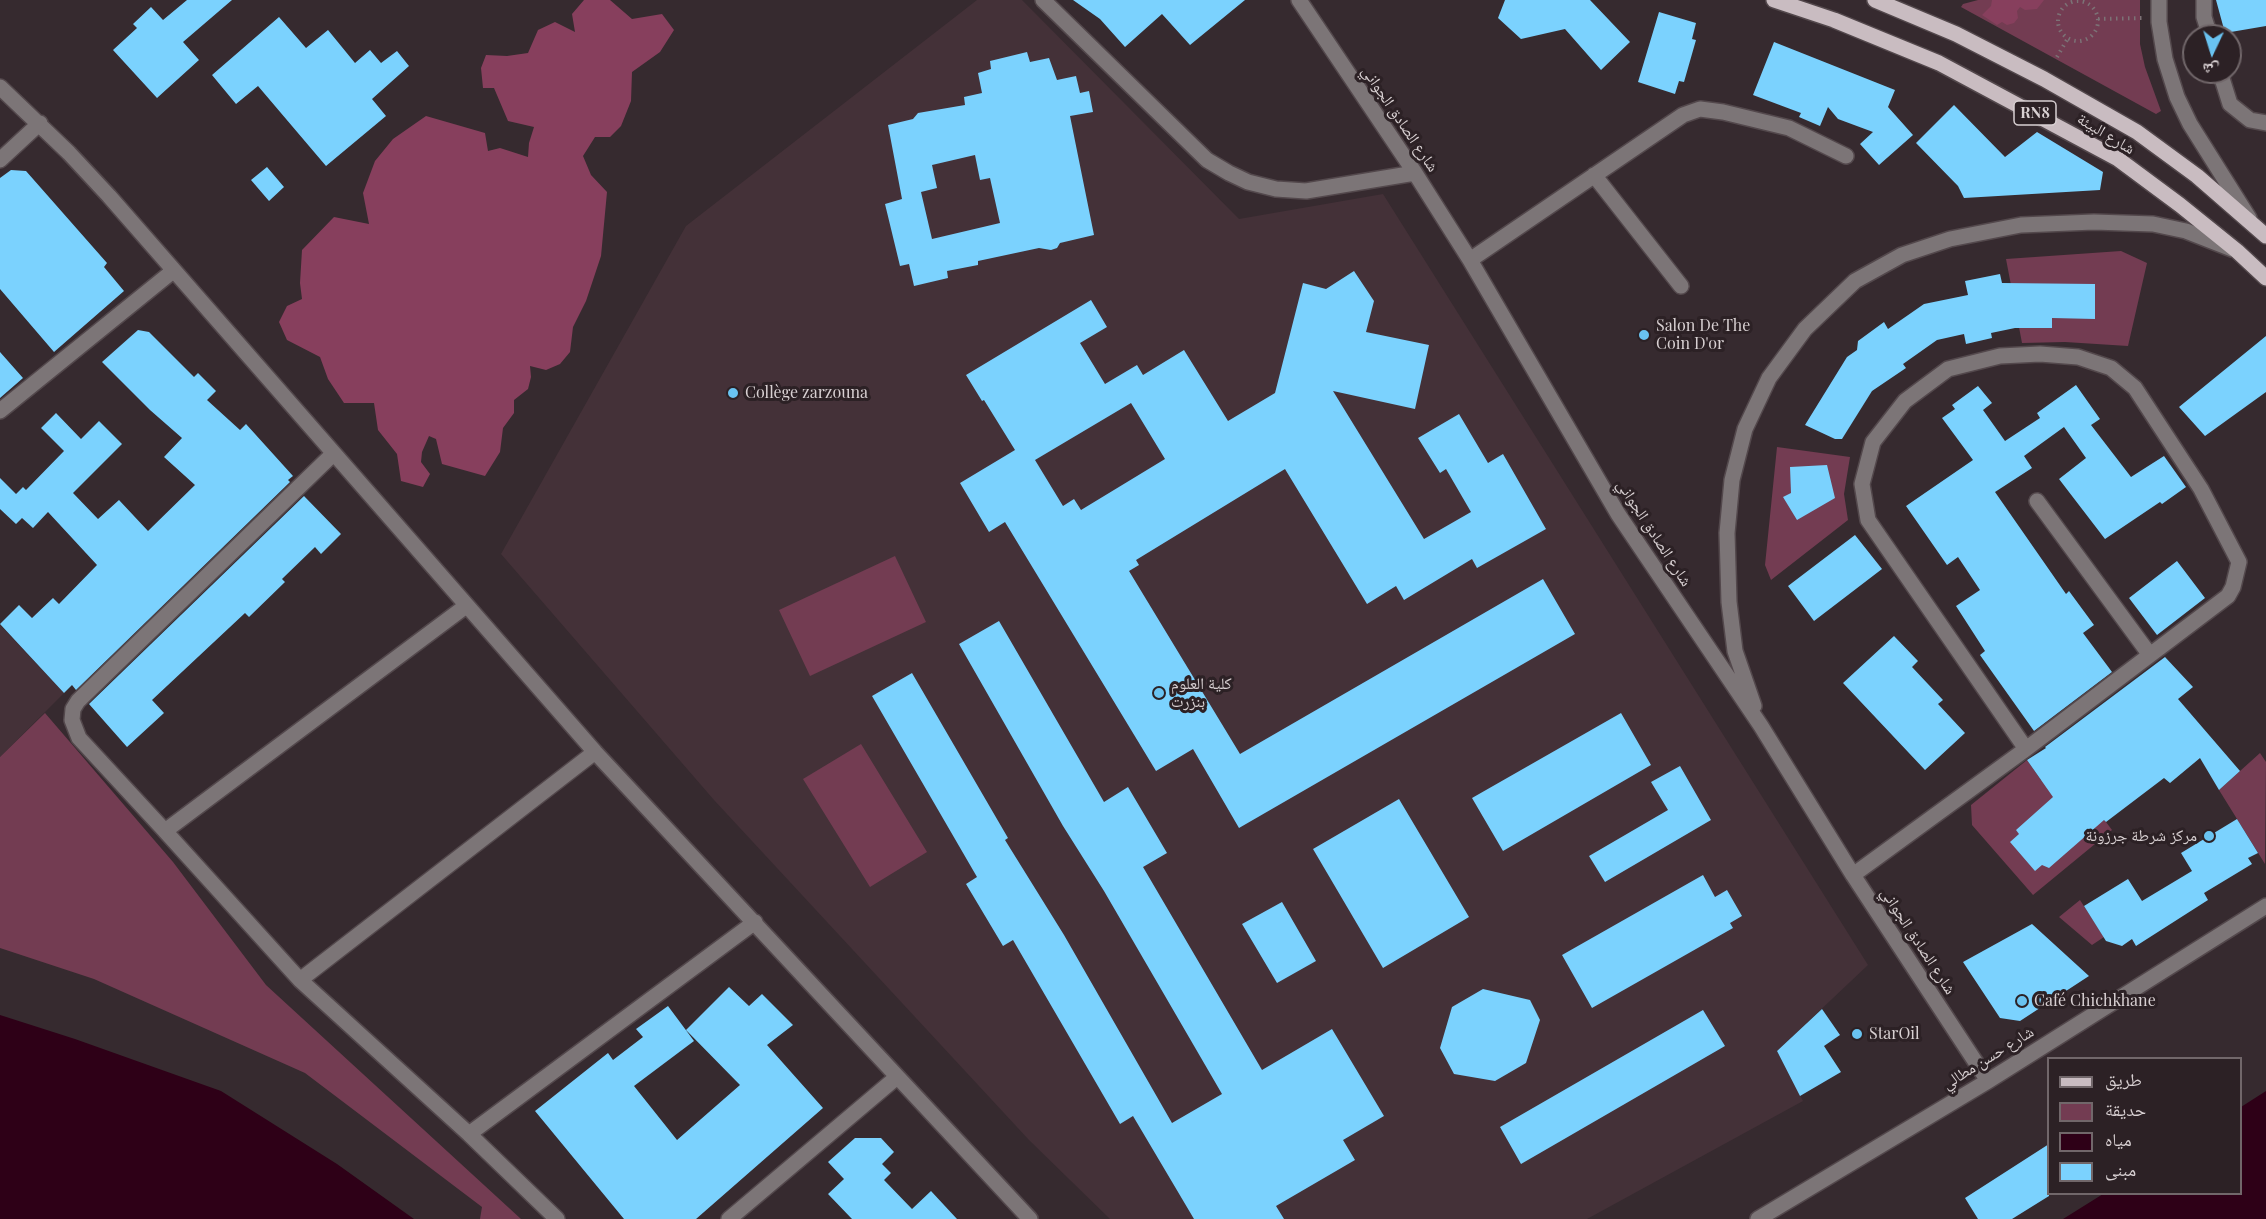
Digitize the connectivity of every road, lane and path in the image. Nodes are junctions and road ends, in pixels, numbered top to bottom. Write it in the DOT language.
graph roads {
  1 [pos="1043,0"];
  2 [pos="1299,0"];
  3 [pos="1774,0"];
  4 [pos="1875,0"];
  5 [pos="2159,0"];
  6 [pos="2204,0"];
  7 [pos="2071,1"];
  8 [pos="2206,24"];
  9 [pos="2068,39"];
  10 [pos="2057,57"];
  11 [pos="2224,84"];
  12 [pos="0,87"];
  13 [pos="40,123"];
  14 [pos="2266,123"];
  15 [pos="1846,156"];
  16 [pos="0,160"];
  17 [pos="1415,173"];
  18 [pos="1594,175"];
  19 [pos="2252,224"];
  20 [pos="2266,236"];
  21 [pos="2237,251"];
  22 [pos="1470,260"];
  23 [pos="173,271"];
  24 [pos="2266,278"];
  25 [pos="1681,286"];
  26 [pos="0,411"];
  27 [pos="333,454"];
  28 [pos="2037,501"];
  29 [pos="466,606"];
  30 [pos="2150,655"];
  31 [pos="1761,726"];
  32 [pos="2025,749"];
  33 [pos="595,752"];
  34 [pos="165,831"];
  35 [pos="1853,875"];
  36 [pos="2266,906"];
  37 [pos="755,922"];
  38 [pos="300,980"];
  39 [pos="897,1077"];
  40 [pos="1988,1080"];
  41 [pos="469,1134"];
  42 [pos="557,1219"];
  43 [pos="729,1219"];
  44 [pos="1030,1219"];
  45 [pos="1758,1219"];
  1 -- 17 [label="street"];
  2 -- 17 [label="street, شارع الصادق الجواني"];
  3 -- 21 [label="main road, شارع البيئة / RN8"];
  4 -- 19 [label="main road, شارع البيئة / RN8"];
  5 -- 19 [label="street"];
  6 -- 8 [label="street"];
  7 -- 9 [label="path"];
  7 -- 9 [label="path"];
  9 -- 10 [label="path"];
  11 -- 14 [label="street"];
  12 -- 13 [label="street"];
  13 -- 16 [label="street"];
  13 -- 23 [label="street"];
  15 -- 18 [label="street"];
  17 -- 22 [label="street, شارع الصادق الجواني"];
  18 -- 22 [label="street"];
  18 -- 25 [label="street"];
  19 -- 20 [label="main road, شارع البيئة / RN8"];
  21 -- 24 [label="main road, شارع البيئة / RN8"];
  21 -- 31 [label="street"];
  22 -- 31 [label="street, شارع الصادق الجواني"];
  23 -- 26 [label="street"];
  23 -- 27 [label="street"];
  27 -- 29 [label="street"];
  27 -- 34 [label="street"];
  28 -- 30 [label="street"];
  29 -- 33 [label="street"];
  29 -- 34 [label="street"];
  30 -- 32 [label="street"];
  30 -- 32 [label="street"];
  31 -- 35 [label="street, شارع الصادق الجواني"];
  32 -- 35 [label="street"];
  33 -- 37 [label="street"];
  33 -- 38 [label="street"];
  34 -- 38 [label="street"];
  35 -- 40 [label="street, شارع الصادق الجواني"];
  36 -- 40 [label="street, شارع حسن مطالي"];
  37 -- 39 [label="street"];
  37 -- 41 [label="street"];
  38 -- 41 [label="street"];
  39 -- 43 [label="street"];
  39 -- 44 [label="street"];
  40 -- 45 [label="street, شارع حسن مطالي"];
  41 -- 42 [label="street"];
}
